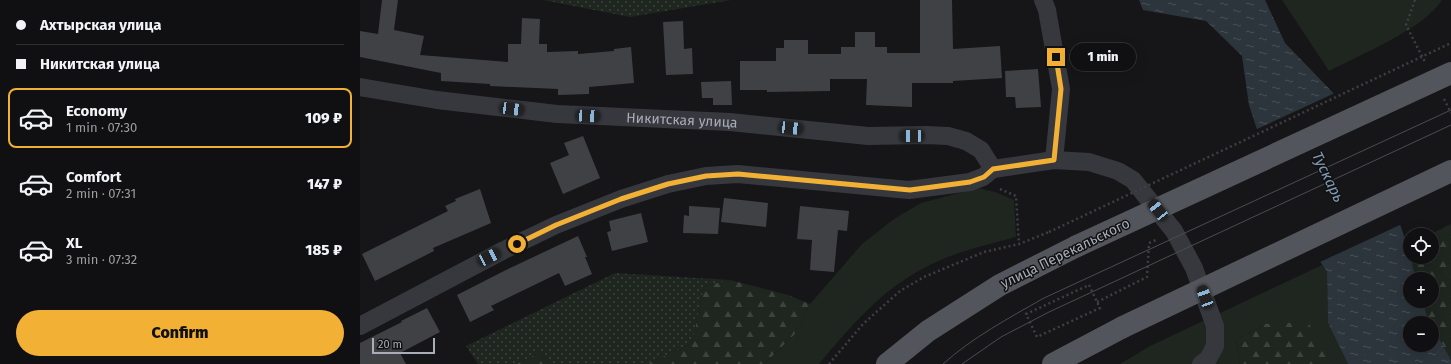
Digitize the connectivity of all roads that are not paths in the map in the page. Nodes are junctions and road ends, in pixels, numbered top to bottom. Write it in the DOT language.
graph roads {
  1 [pos="1043,0"];
  2 [pos="1451,73"];
  3 [pos="360,87"];
  4 [pos="1054,160"];
  5 [pos="993,169"];
  6 [pos="1451,172"];
  7 [pos="360,326"];
  8 [pos="887,364"];
  9 [pos="1053,364"];
  10 [pos="1201,364"];
  1 -- 4 [label="street"];
  2 -- 8 [label="main road, улица Перекальского, bridge"];
  3 -- 5 [label="street, Никитская улица"];
  4 -- 5 [label="street"];
  4 -- 10 [label="street"];
  5 -- 7 [label="street"];
  6 -- 9 [label="main road, bridge"];
}
